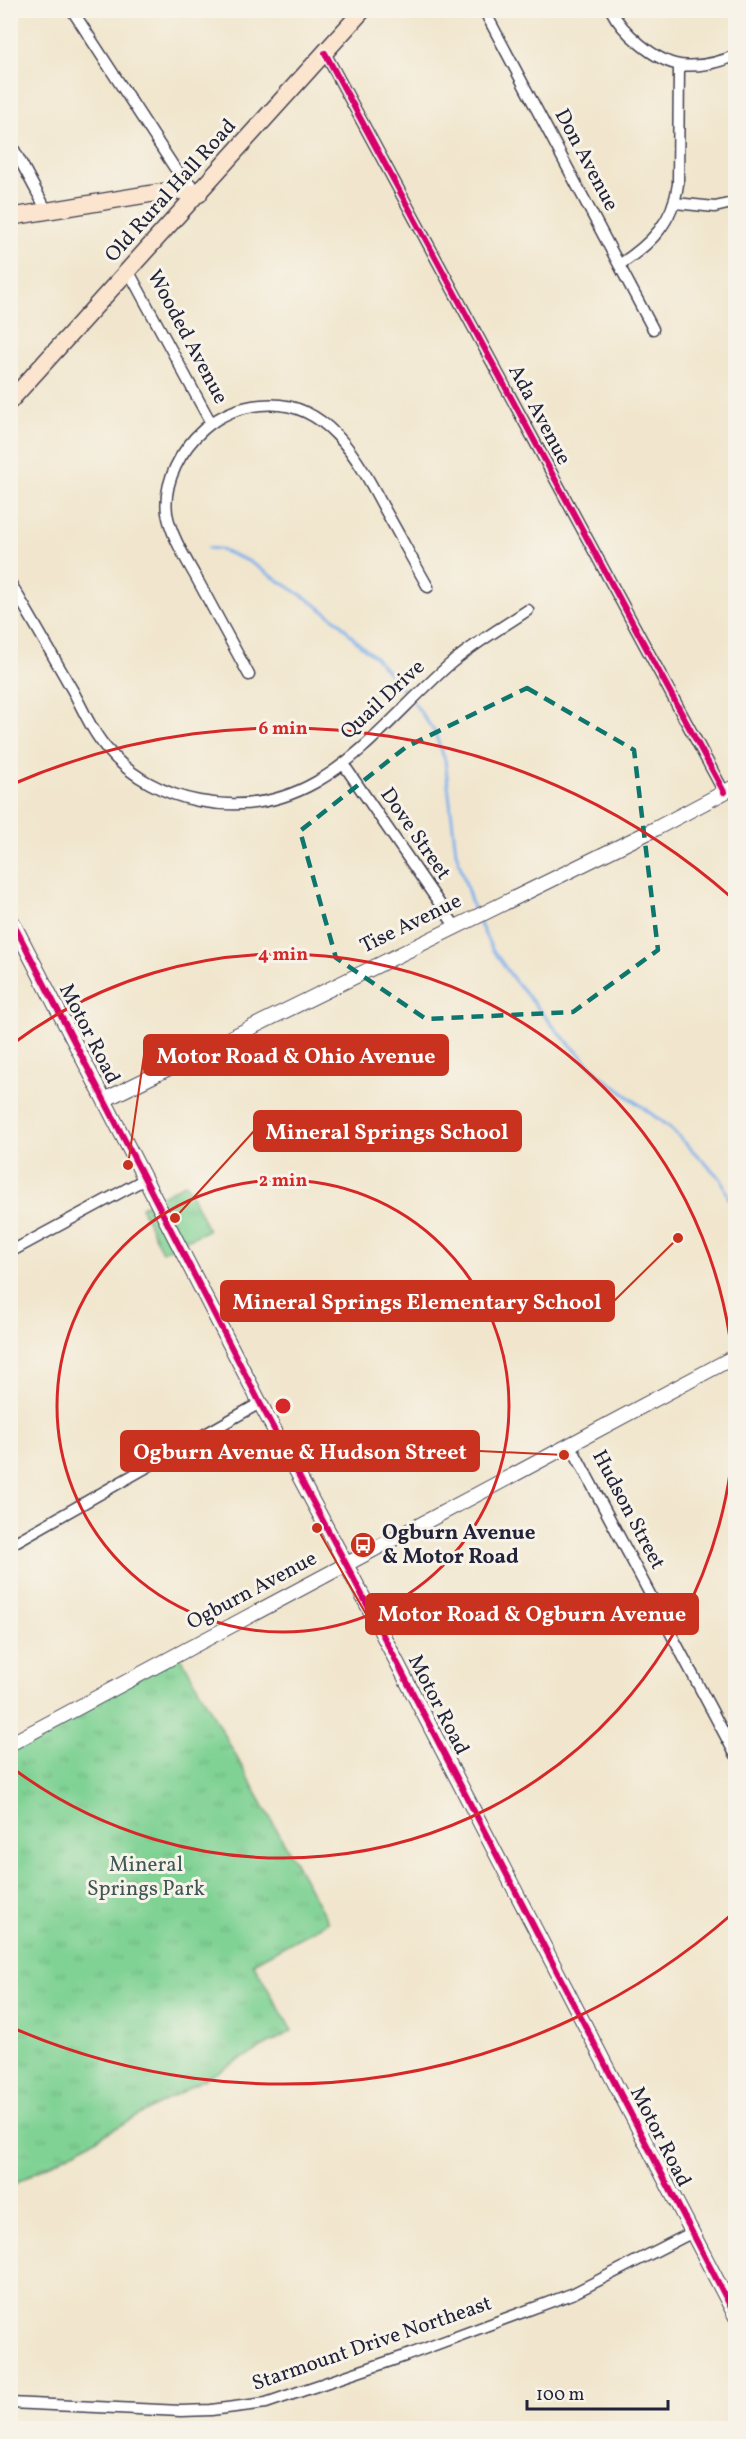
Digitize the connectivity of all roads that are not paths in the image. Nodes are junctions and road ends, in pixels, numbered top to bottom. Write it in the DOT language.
graph roads {
  1 [pos="72,10"];
  2 [pos="363,10"];
  3 [pos="484,10"];
  4 [pos="610,10"];
  5 [pos="325,53"];
  6 [pos="735,56"];
  7 [pos="679,65"];
  8 [pos="10,142"];
  9 [pos="199,194"];
  10 [pos="735,201"];
  11 [pos="675,203"];
  12 [pos="47,211"];
  13 [pos="10,217"];
  14 [pos="619,265"];
  15 [pos="129,272"];
  16 [pos="653,329"];
  17 [pos="10,400"];
  18 [pos="211,423"];
  19 [pos="10,582"];
  20 [pos="428,587"];
  21 [pos="528,610"];
  22 [pos="249,675"];
  23 [pos="344,765"];
  24 [pos="730,789"];
  25 [pos="10,917"];
  26 [pos="455,926"];
  27 [pos="104,1100"];
  28 [pos="145,1179"];
  29 [pos="10,1252"];
  30 [pos="735,1356"];
  31 [pos="260,1403"];
  32 [pos="570,1444"];
  33 [pos="10,1545"];
  34 [pos="346,1564"];
  35 [pos="10,1744"];
  36 [pos="735,1754"];
  37 [pos="691,2233"];
  38 [pos="735,2318"];
  39 [pos="10,2403"];
  1 -- 9 [label="street"];
  2 -- 5 [label="main road, Old Rural Hall Road"];
  3 -- 14 [label="street, Don Avenue"];
  4 -- 7 [label="street"];
  5 -- 9 [label="main road, Old Rural Hall Road"];
  5 -- 24 [label="street, Ada Avenue"];
  6 -- 7 [label="street"];
  7 -- 11 [label="street"];
  8 -- 12 [label="street"];
  9 -- 12 [label="main road"];
  9 -- 15 [label="main road, Old Rural Hall Road"];
  10 -- 11 [label="street"];
  11 -- 14 [label="street"];
  12 -- 13 [label="main road"];
  14 -- 16 [label="street, Don Avenue"];
  15 -- 17 [label="main road, Old Rural Hall Road"];
  15 -- 18 [label="street, Wooded Avenue"];
  18 -- 20 [label="street"];
  18 -- 22 [label="street, Wooded Avenue"];
  19 -- 23 [label="street, Quail Drive"];
  21 -- 23 [label="street, Quail Drive"];
  23 -- 26 [label="street, Dove Street"];
  24 -- 26 [label="street, Tise Avenue"];
  25 -- 27 [label="street, Motor Road"];
  26 -- 27 [label="street, Tise Avenue"];
  27 -- 28 [label="street, Motor Road"];
  28 -- 29 [label="street"];
  28 -- 31 [label="street, Motor Road"];
  30 -- 32 [label="street, Ogburn Avenue"];
  31 -- 33 [label="street"];
  31 -- 34 [label="street, Motor Road"];
  32 -- 34 [label="street, Ogburn Avenue"];
  32 -- 36 [label="street, Hudson Street"];
  34 -- 35 [label="street, Ogburn Avenue"];
  34 -- 37 [label="street, Motor Road"];
  37 -- 38 [label="street, Motor Road"];
  37 -- 39 [label="street, Starmount Drive Northeast"];
}
